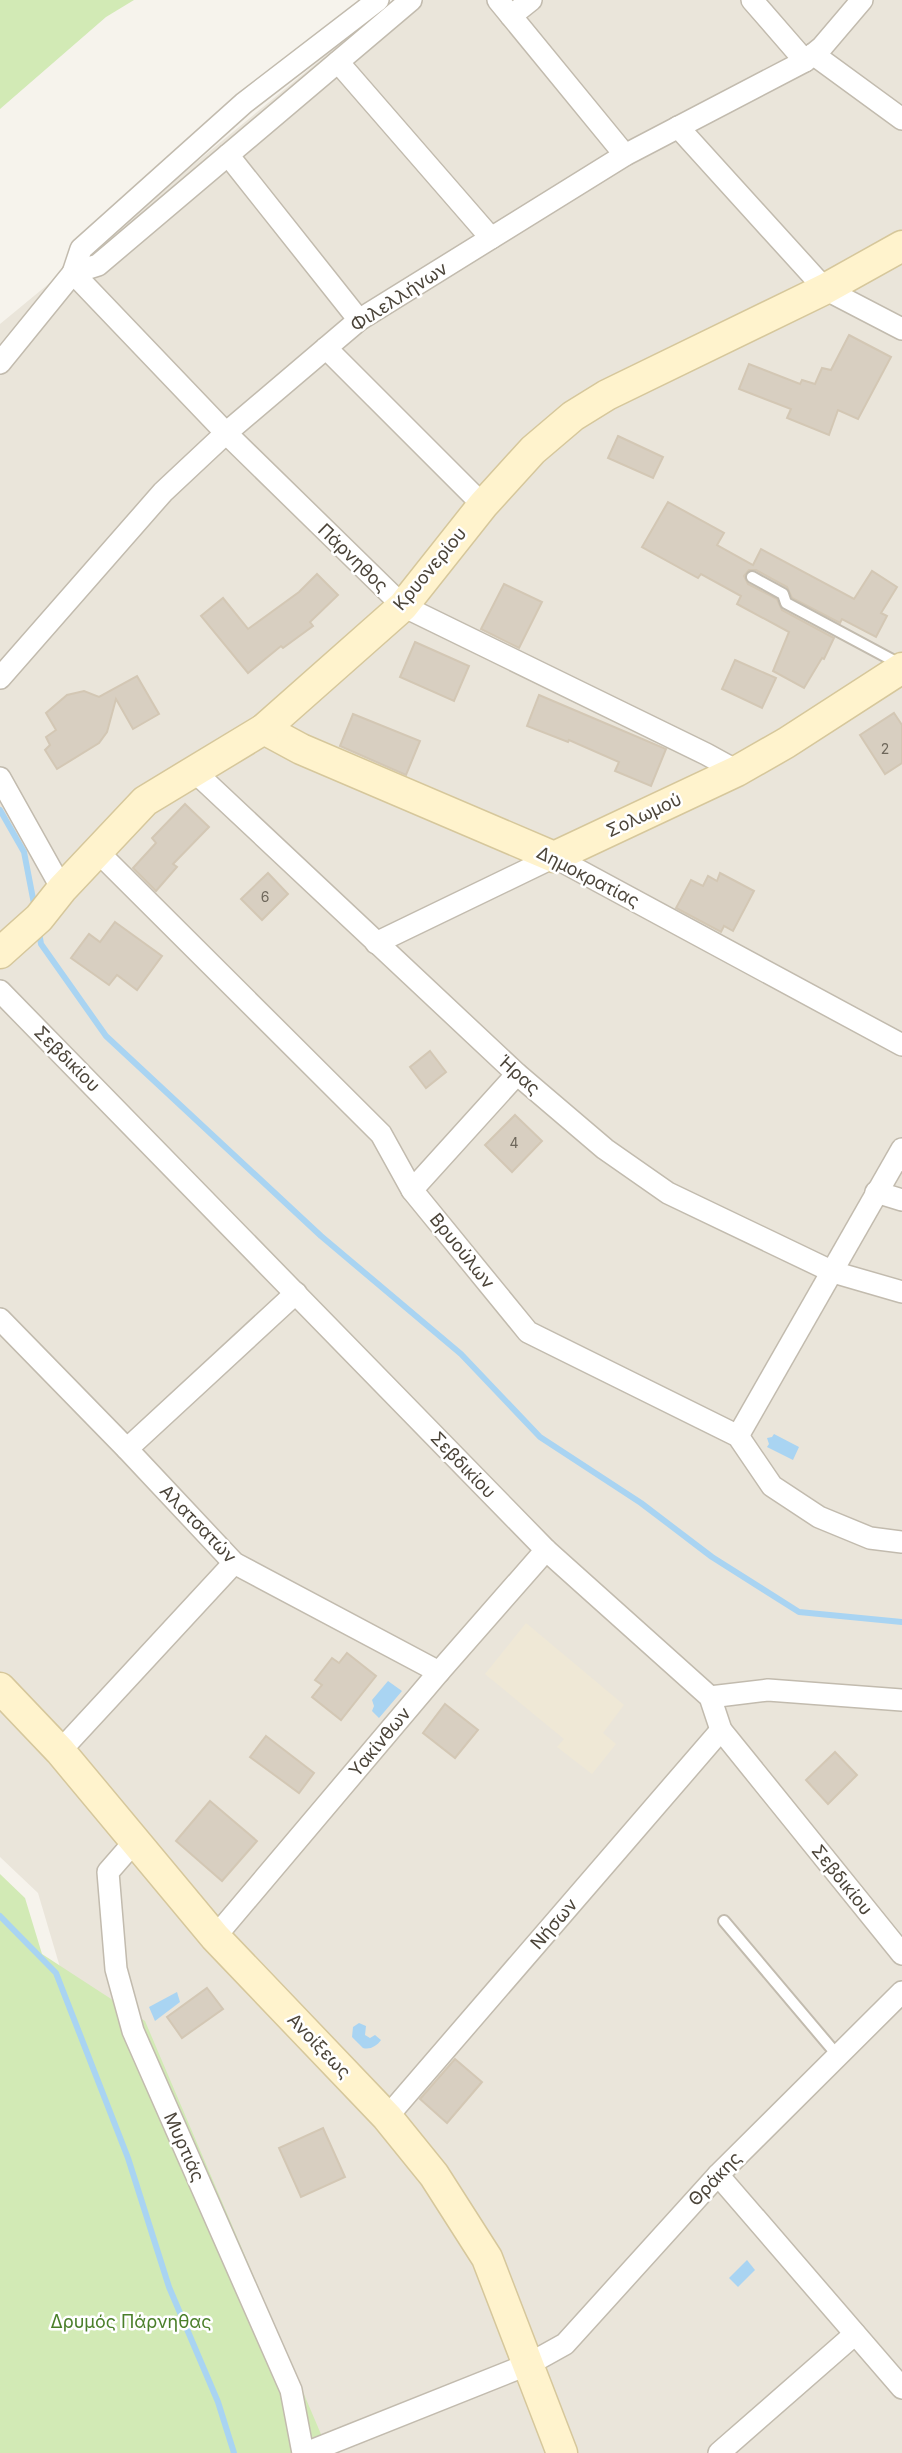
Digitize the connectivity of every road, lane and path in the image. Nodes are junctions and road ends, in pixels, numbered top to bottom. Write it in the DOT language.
graph roads {
  1 [pos="378,0"];
  2 [pos="411,0"];
  3 [pos="531,0"];
  4 [pos="752,0"];
  5 [pos="862,0"];
  6 [pos="504,8"];
  7 [pos="809,58"];
  8 [pos="338,62"];
  9 [pos="902,119"];
  10 [pos="678,127"];
  11 [pos="228,155"];
  12 [pos="625,155"];
  13 [pos="491,238"];
  14 [pos="902,246"];
  15 [pos="73,273"];
  16 [pos="825,289"];
  17 [pos="359,320"];
  18 [pos="902,329"];
  19 [pos="326,348"];
  20 [pos="0,363"];
  21 [pos="226,433"];
  22 [pos="483,505"];
  23 [pos="752,577"];
  24 [pos="402,606"];
  25 [pos="901,671"];
  26 [pos="0,678"];
  27 [pos="264,729"];
  28 [pos="194,771"];
  29 [pos="737,771"];
  30 [pos="0,778"];
  31 [pos="98,852"];
  32 [pos="554,857"];
  33 [pos="62,890"];
  34 [pos="376,943"];
  35 [pos="0,953"];
  36 [pos="0,992"];
  37 [pos="902,1045"];
  38 [pos="517,1074"];
  39 [pos="902,1149"];
  40 [pos="412,1190"];
  41 [pos="876,1192"];
  42 [pos="902,1200"];
  43 [pos="833,1272"];
  44 [pos="902,1292"];
  45 [pos="296,1293"];
  46 [pos="0,1319"];
  47 [pos="738,1436"];
  48 [pos="127,1450"];
  49 [pos="902,1542"];
  50 [pos="546,1550"];
  51 [pos="234,1563"];
  52 [pos="439,1672"];
  53 [pos="0,1688"];
  54 [pos="710,1697"];
  55 [pos="902,1700"];
  56 [pos="721,1730"];
  57 [pos="60,1751"];
  58 [pos="135,1841"];
  59 [pos="724,1921"];
  60 [pos="215,1937"];
  61 [pos="902,1954"];
  62 [pos="902,1993"];
  63 [pos="838,2056"];
  64 [pos="387,2117"];
  65 [pos="718,2175"];
  66 [pos="855,2334"];
  67 [pos="529,2364"];
  68 [pos="902,2388"];
  69 [pos="305,2453"];
  70 [pos="562,2453"];
  71 [pos="719,2453"];
  1 -- 15 [label="street"];
  2 -- 8 [label="street"];
  3 -- 6 [label="street"];
  4 -- 7 [label="street"];
  5 -- 7 [label="street, Φιλελλήνων"];
  6 -- 12 [label="street"];
  7 -- 9 [label="street"];
  7 -- 10 [label="street, Φιλελλήνων"];
  8 -- 11 [label="street"];
  8 -- 13 [label="street"];
  10 -- 12 [label="street, Φιλελλήνων"];
  10 -- 16 [label="street"];
  11 -- 15 [label="street"];
  11 -- 17 [label="street"];
  12 -- 13 [label="street, Φιλελλήνων"];
  13 -- 17 [label="street, Φιλελλήνων"];
  14 -- 16 [label="main road, Κρυονερίου"];
  15 -- 20 [label="street"];
  15 -- 21 [label="street, Πάρνηθος"];
  16 -- 18 [label="street"];
  16 -- 22 [label="main road, Κρυονερίου"];
  17 -- 19 [label="street, Φιλελλήνων"];
  19 -- 21 [label="street, Φιλελλήνων"];
  19 -- 22 [label="street"];
  21 -- 24 [label="street, Πάρνηθος"];
  21 -- 26 [label="street, Φιλελλήνων"];
  22 -- 24 [label="main road, Κρυονερίου"];
  23 -- 25 [label="lane"];
  24 -- 27 [label="main road, Κρυονερίου"];
  24 -- 29 [label="street, Πάρνηθος"];
  25 -- 29 [label="main road, Σολωμού"];
  27 -- 28 [label="main road, Κρυονερίου"];
  27 -- 32 [label="main road, Δημοκρατίας"];
  28 -- 31 [label="main road, Κρυονερίου"];
  28 -- 34 [label="street, Ήρας"];
  29 -- 32 [label="main road, Σολωμού"];
  30 -- 33 [label="street"];
  31 -- 33 [label="main road, Κρυονερίου"];
  31 -- 40 [label="street, Βρυούλων"];
  32 -- 34 [label="street, Σολωμού"];
  32 -- 37 [label="street, Δημοκρατίας"];
  33 -- 35 [label="main road, Κρυονερίου"];
  34 -- 38 [label="street, Ήρας"];
  36 -- 45 [label="street, Σεβδικίου"];
  38 -- 40 [label="street"];
  38 -- 43 [label="street, Ήρας"];
  39 -- 41 [label="street"];
  40 -- 47 [label="street, Βρυούλων"];
  41 -- 42 [label="street"];
  41 -- 43 [label="street"];
  43 -- 44 [label="street, Ήρας"];
  43 -- 47 [label="street"];
  45 -- 48 [label="street"];
  45 -- 50 [label="street, Σεβδικίου"];
  46 -- 48 [label="street, Αλατσατών"];
  47 -- 49 [label="street, Βρυούλων"];
  48 -- 51 [label="street, Αλατσατών"];
  50 -- 52 [label="street, Υακίνθων"];
  50 -- 54 [label="street, Σεβδικίου"];
  51 -- 52 [label="street, Αλατσατών"];
  51 -- 57 [label="street"];
  52 -- 60 [label="street, Υακίνθων"];
  53 -- 57 [label="main road, Ανοίξεως"];
  54 -- 55 [label="street"];
  54 -- 56 [label="street, Σεβδικίου"];
  56 -- 61 [label="street, Σεβδικίου"];
  56 -- 64 [label="street, Νήσων"];
  57 -- 58 [label="main road, Ανοίξεως"];
  58 -- 60 [label="main road, Ανοίξεως"];
  58 -- 69 [label="street, Μυρτιάς"];
  59 -- 63 [label="lane"];
  60 -- 64 [label="main road, Ανοίξεως"];
  62 -- 63 [label="street, Θράκης"];
  63 -- 65 [label="street, Θράκης"];
  64 -- 67 [label="main road, Ανοίξεως"];
  65 -- 66 [label="street"];
  65 -- 67 [label="street, Θράκης"];
  66 -- 68 [label="street"];
  66 -- 71 [label="street"];
  67 -- 69 [label="street, Θράκης"];
  67 -- 70 [label="main road, Ανοίξεως"];
}
